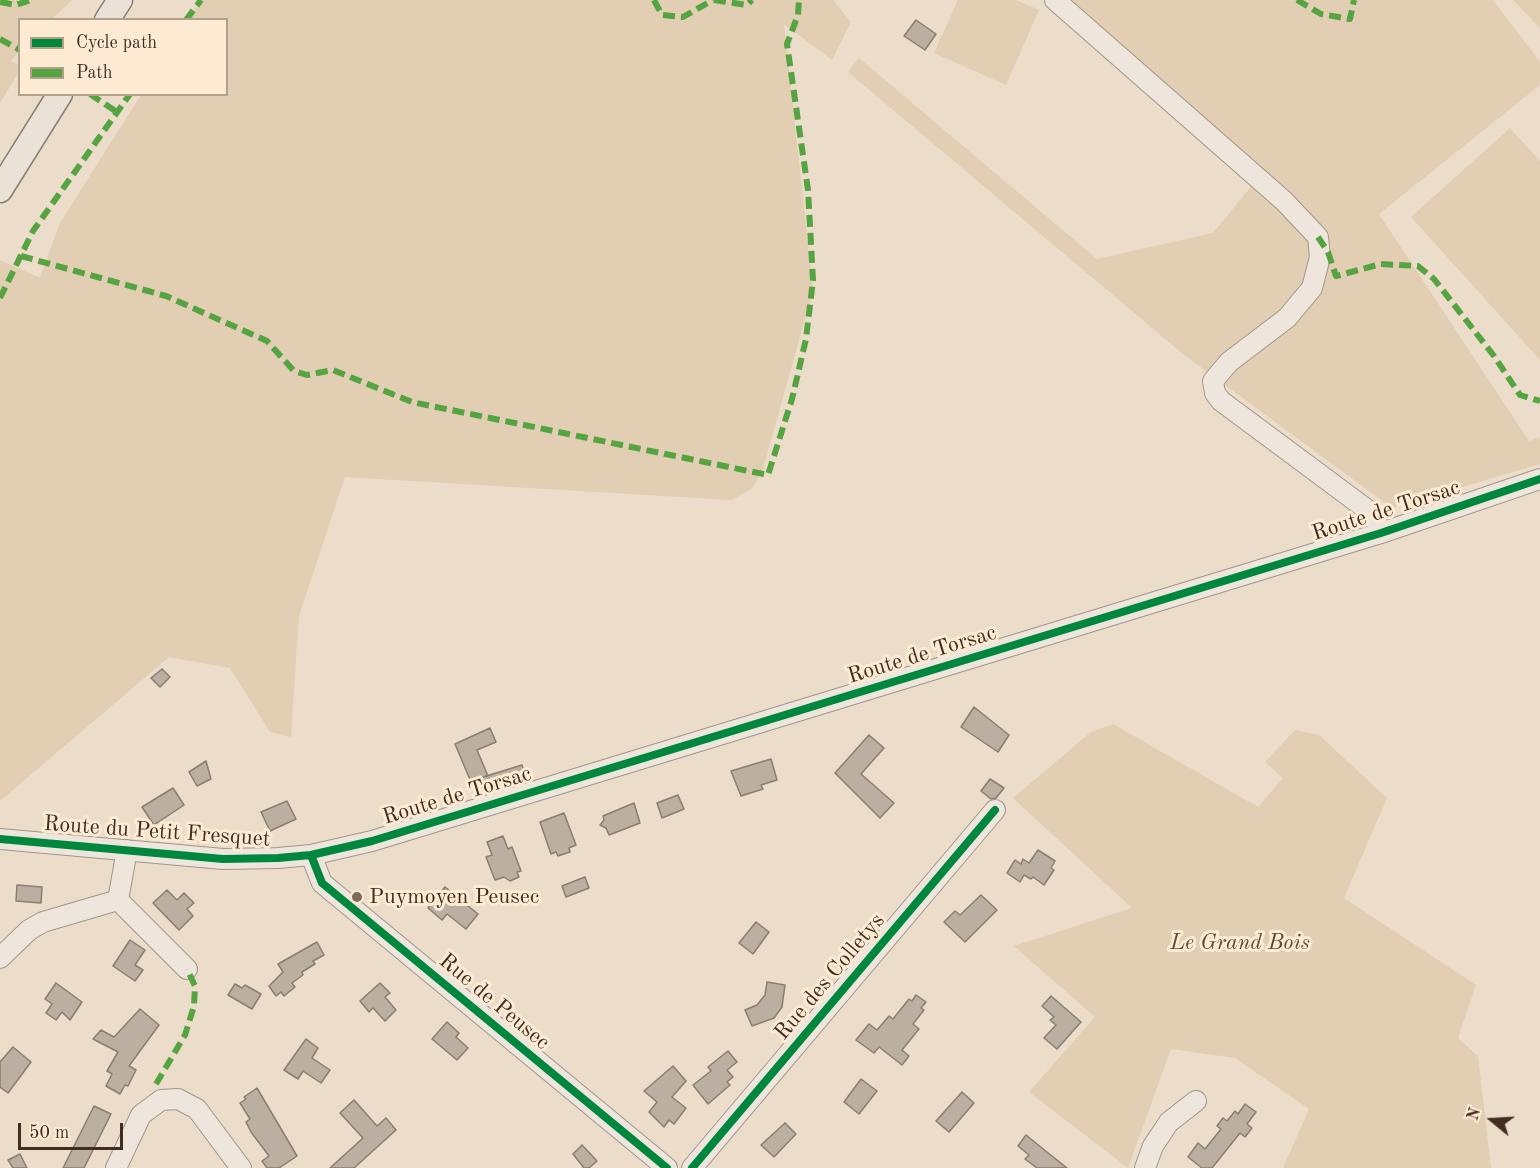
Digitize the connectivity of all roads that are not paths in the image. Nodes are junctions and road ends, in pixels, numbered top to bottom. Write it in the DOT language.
graph roads {
  1 [pos="120,0"];
  2 [pos="1055,0"];
  3 [pos="108,18"];
  4 [pos="59,96"];
  5 [pos="0,190"];
  6 [pos="1540,479"];
  7 [pos="1381,532"];
  8 [pos="995,810"];
  9 [pos="0,839"];
  10 [pos="127,850"];
  11 [pos="312,855"];
  12 [pos="118,900"];
  13 [pos="0,958"];
  14 [pos="187,969"];
  15 [pos="1196,1101"];
  16 [pos="116,1168"];
  17 [pos="241,1168"];
  18 [pos="667,1168"];
  19 [pos="692,1168"];
  20 [pos="1145,1168"];
  1 -- 3 [label="main road"];
  2 -- 7 [label="street"];
  4 -- 5 [label="main road"];
  6 -- 7 [label="street, Route de Torsac"];
  7 -- 11 [label="street, Route de Torsac"];
  8 -- 19 [label="street, Rue des Colletys"];
  9 -- 10 [label="street, Route du Petit Fresquet"];
  10 -- 11 [label="street, Route du Petit Fresquet"];
  10 -- 12 [label="street"];
  11 -- 18 [label="street, Rue de Peusec"];
  12 -- 13 [label="street"];
  12 -- 14 [label="street"];
  15 -- 20 [label="street"];
  16 -- 17 [label="street"];
}
